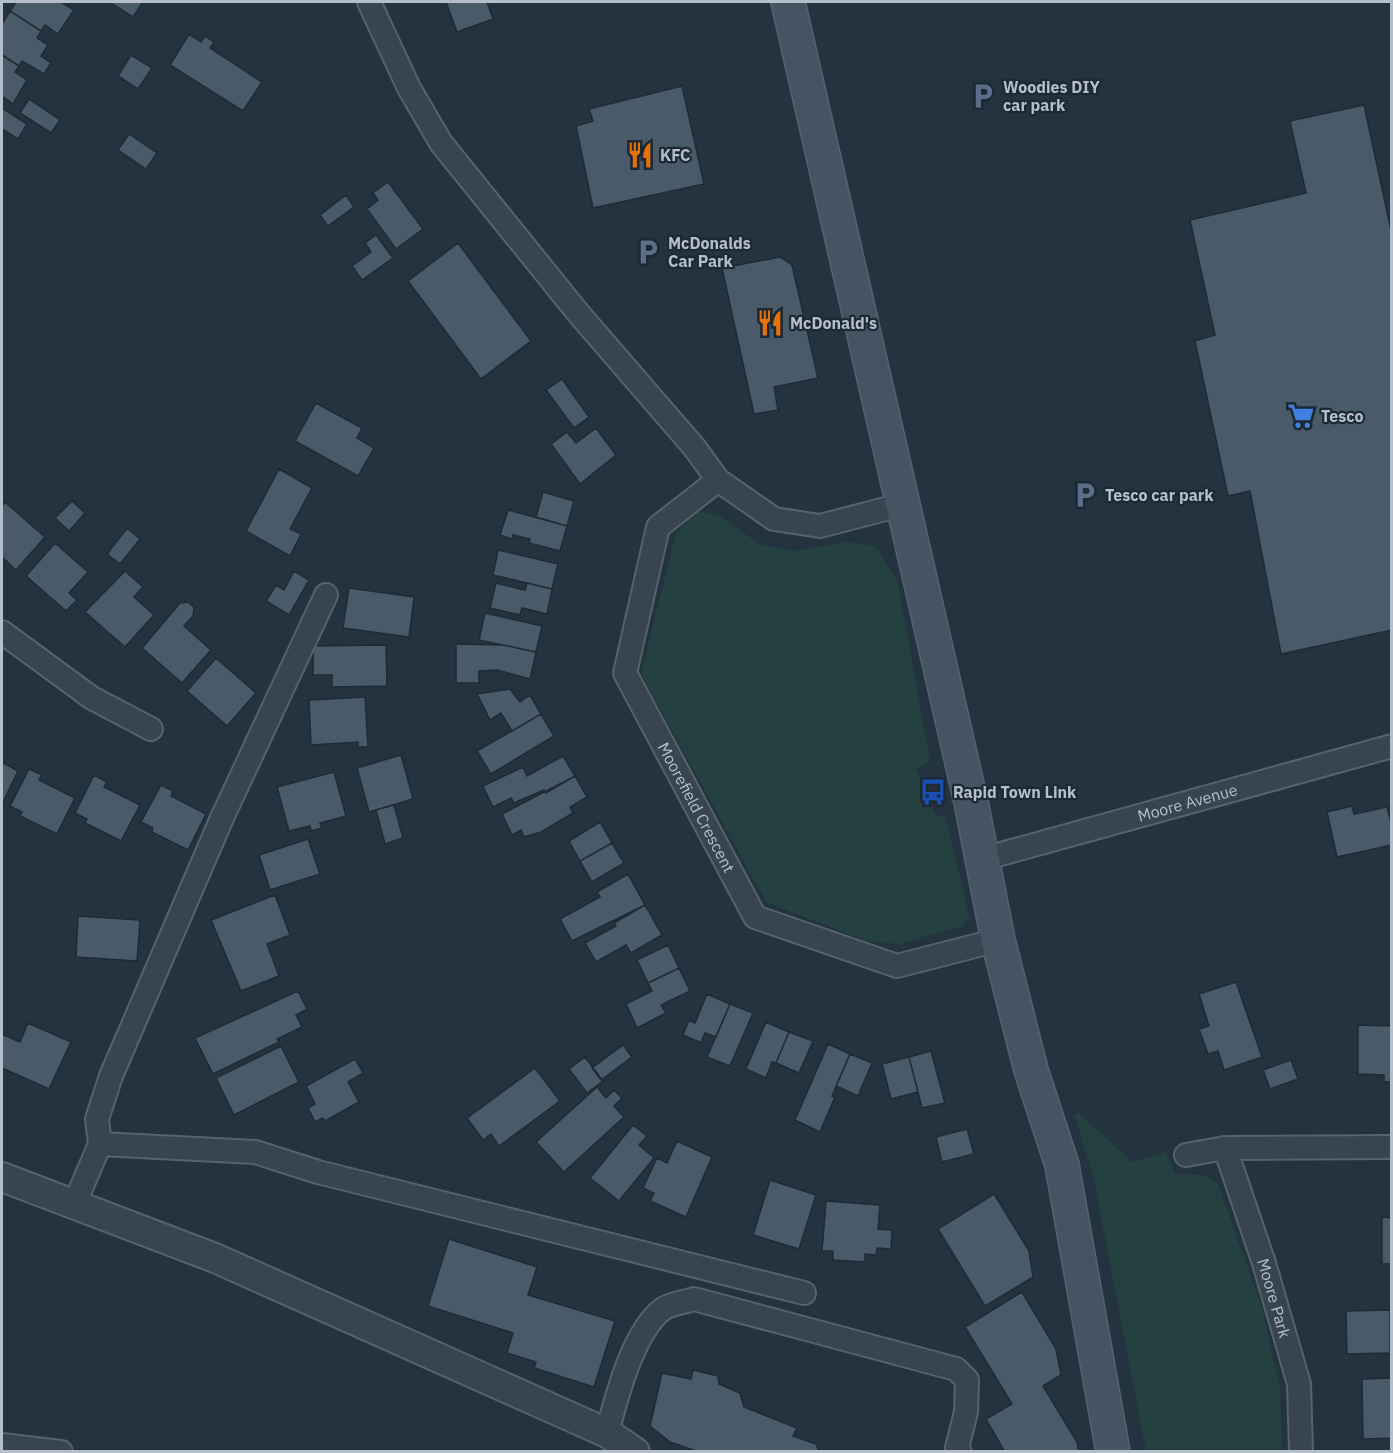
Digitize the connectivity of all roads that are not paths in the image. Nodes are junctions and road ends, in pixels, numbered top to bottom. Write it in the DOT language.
graph roads {
  1 [pos="369,2"];
  2 [pos="788,2"];
  3 [pos="718,480"];
  4 [pos="901,505"];
  5 [pos="326,595"];
  6 [pos="2,632"];
  7 [pos="151,729"];
  8 [pos="1392,746"];
  9 [pos="983,859"];
  10 [pos="998,940"];
  11 [pos="100,1144"];
  12 [pos="1392,1147"];
  13 [pos="1225,1148"];
  14 [pos="1186,1155"];
  15 [pos="2,1177"];
  16 [pos="74,1205"];
  17 [pos="804,1293"];
  18 [pos="608,1433"];
  19 [pos="2,1445"];
  20 [pos="61,1452"];
  21 [pos="635,1452"];
  22 [pos="960,1452"];
  23 [pos="1113,1452"];
  24 [pos="1301,1452"];
  1 -- 3 [label="street"];
  2 -- 4 [label="main road"];
  3 -- 4 [label="street"];
  3 -- 10 [label="street, Moorefield Crescent"];
  4 -- 9 [label="main road"];
  5 -- 11 [label="street"];
  6 -- 7 [label="street"];
  8 -- 9 [label="street, Moore Avenue"];
  9 -- 10 [label="main road"];
  10 -- 23 [label="main road"];
  11 -- 16 [label="street"];
  11 -- 17 [label="street"];
  12 -- 13 [label="street"];
  13 -- 14 [label="street"];
  13 -- 24 [label="street, Moore Park"];
  15 -- 16 [label="street"];
  16 -- 18 [label="street"];
  18 -- 21 [label="street"];
  18 -- 22 [label="street"];
  19 -- 20 [label="street"];
}
